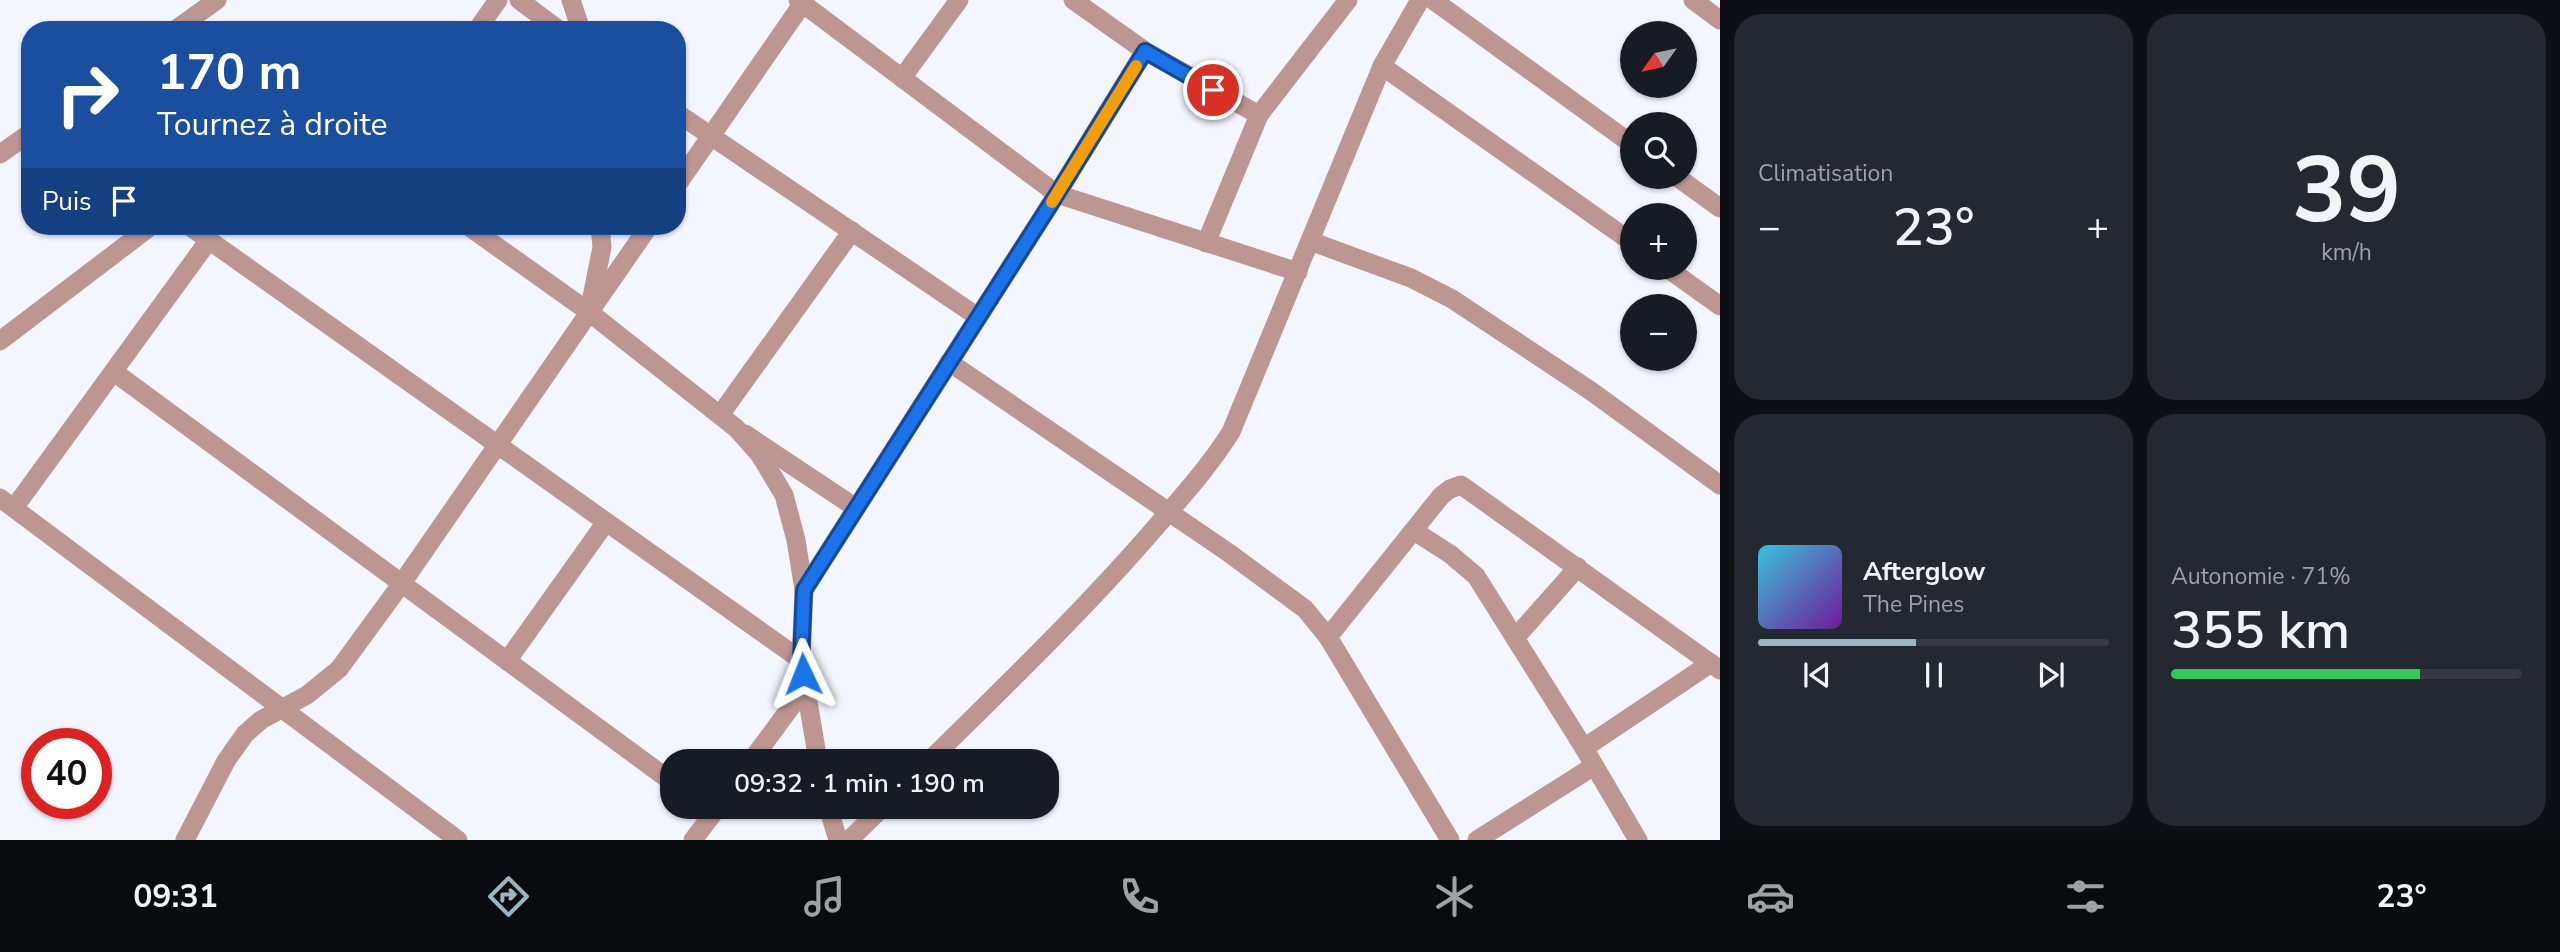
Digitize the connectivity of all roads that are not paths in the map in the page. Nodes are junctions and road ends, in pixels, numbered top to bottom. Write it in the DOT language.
graph roads {
  1 [pos="217,0"];
  2 [pos="498,0"];
  3 [pos="519,0"];
  4 [pos="571,0"];
  5 [pos="959,0"];
  6 [pos="1073,0"];
  7 [pos="1348,0"];
  8 [pos="1420,0"];
  9 [pos="1433,0"];
  10 [pos="1693,0"];
  11 [pos="802,1"];
  12 [pos="1720,20"];
  13 [pos="188,21"];
  14 [pos="483,21"];
  15 [pos="547,21"];
  16 [pos="578,21"];
  17 [pos="1145,51"];
  18 [pos="1381,66"];
  19 [pos="902,78"];
  20 [pos="1259,115"];
  21 [pos="686,119"];
  22 [pos="711,136"];
  23 [pos="1620,136"];
  24 [pos="21,138"];
  25 [pos="3,147"];
  26 [pos="686,172"];
  27 [pos="1694,189"];
  28 [pos="1057,194"];
  29 [pos="1720,208"];
  30 [pos="852,231"];
  31 [pos="1620,234"];
  32 [pos="139,235"];
  33 [pos="202,235"];
  34 [pos="481,235"];
  35 [pos="601,235"];
  36 [pos="643,235"];
  37 [pos="209,240"];
  38 [pos="1310,241"];
  39 [pos="1206,243"];
  40 [pos="1298,272"];
  41 [pos="1684,280"];
  42 [pos="1720,306"];
  43 [pos="589,312"];
  44 [pos="978,317"];
  45 [pos="0,341"];
  46 [pos="949,362"];
  47 [pos="114,372"];
  48 [pos="720,415"];
  49 [pos="736,428"];
  50 [pos="497,445"];
  51 [pos="1720,485"];
  52 [pos="7,503"];
  53 [pos="856,508"];
  54 [pos="1170,511"];
  55 [pos="606,522"];
  56 [pos="1414,531"];
  57 [pos="1578,567"];
  58 [pos="402,583"];
  59 [pos="804,590"];
  60 [pos="1328,638"];
  61 [pos="1515,638"];
  62 [pos="801,660"];
  63 [pos="507,661"];
  64 [pos="1715,666"];
  65 [pos="805,688"];
  66 [pos="281,708"];
  67 [pos="1584,748"];
  68 [pos="760,749"];
  69 [pos="816,749"];
  70 [pos="941,749"];
  71 [pos="1594,766"];
  72 [pos="660,773"];
  73 [pos="706,819"];
  74 [pos="832,819"];
  75 [pos="871,819"];
  76 [pos="185,840"];
  77 [pos="458,840"];
  78 [pos="693,840"];
  79 [pos="838,840"];
  80 [pos="849,840"];
  81 [pos="1450,840"];
  82 [pos="1478,840"];
  83 [pos="1638,840"];
  1 -- 13 [label="street"];
  2 -- 14 [label="street"];
  3 -- 15 [label="street"];
  4 -- 16 [label="street"];
  5 -- 19 [label="street"];
  6 -- 17 [label="street"];
  7 -- 20 [label="street"];
  8 -- 18 [label="street"];
  9 -- 23 [label="street"];
  10 -- 12 [label="street"];
  11 -- 19 [label="street"];
  11 -- 22 [label="street"];
  17 -- 20 [label="street"];
  17 -- 28 [label="street"];
  18 -- 31 [label="street"];
  18 -- 38 [label="street"];
  19 -- 28 [label="street"];
  20 -- 39 [label="street"];
  21 -- 22 [label="street"];
  22 -- 26 [label="street"];
  22 -- 30 [label="street"];
  24 -- 25 [label="street"];
  27 -- 29 [label="street"];
  28 -- 39 [label="street"];
  28 -- 44 [label="street"];
  30 -- 44 [label="street"];
  30 -- 48 [label="street"];
  32 -- 45 [label="street"];
  33 -- 37 [label="street"];
  34 -- 43 [label="street"];
  35 -- 43 [label="street"];
  36 -- 43 [label="street"];
  37 -- 47 [label="street"];
  37 -- 50 [label="street"];
  38 -- 40 [label="street"];
  38 -- 51 [label="street"];
  39 -- 40 [label="street"];
  40 -- 54 [label="street"];
  41 -- 42 [label="street"];
  43 -- 48 [label="street"];
  43 -- 50 [label="street"];
  44 -- 46 [label="street"];
  46 -- 53 [label="street"];
  46 -- 54 [label="street"];
  47 -- 52 [label="street"];
  47 -- 58 [label="street"];
  48 -- 49 [label="street"];
  49 -- 53 [label="street"];
  49 -- 59 [label="street"];
  50 -- 55 [label="street"];
  50 -- 58 [label="street"];
  52 -- 66 [label="street"];
  53 -- 59 [label="street"];
  54 -- 60 [label="street"];
  54 -- 70 [label="street"];
  55 -- 62 [label="street"];
  55 -- 63 [label="street"];
  56 -- 57 [label="street"];
  56 -- 60 [label="street"];
  56 -- 61 [label="street"];
  57 -- 61 [label="street"];
  57 -- 64 [label="street"];
  58 -- 63 [label="street"];
  58 -- 66 [label="street"];
  59 -- 62 [label="street"];
  60 -- 81 [label="street"];
  61 -- 67 [label="street"];
  62 -- 65 [label="street"];
  63 -- 72 [label="street"];
  64 -- 67 [label="street"];
  65 -- 68 [label="street"];
  65 -- 69 [label="street"];
  66 -- 76 [label="street"];
  66 -- 77 [label="street"];
  67 -- 71 [label="street"];
  71 -- 82 [label="street"];
  71 -- 83 [label="street"];
  73 -- 78 [label="street"];
  74 -- 79 [label="street"];
  75 -- 80 [label="street"];
}
